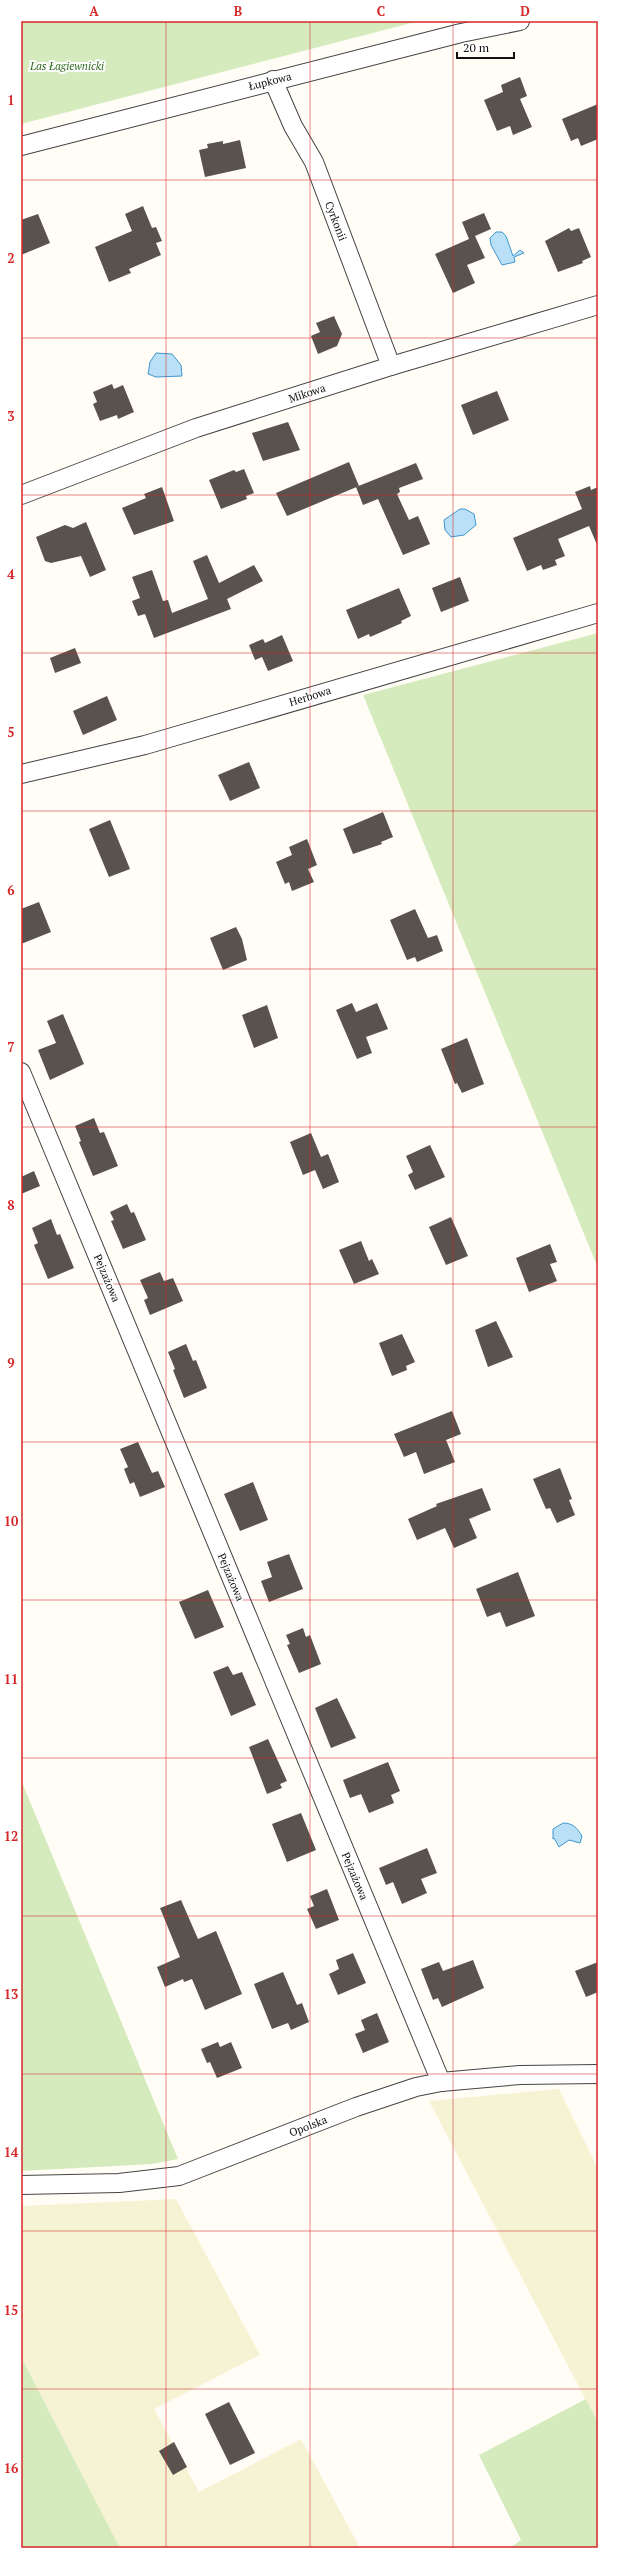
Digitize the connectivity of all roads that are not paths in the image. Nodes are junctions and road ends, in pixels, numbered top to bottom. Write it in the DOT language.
graph roads {
  1 [pos="520,21"];
  2 [pos="272,80"];
  3 [pos="21,146"];
  4 [pos="598,305"];
  5 [pos="391,366"];
  6 [pos="21,495"];
  7 [pos="598,613"];
  8 [pos="21,774"];
  9 [pos="21,1072"];
  10 [pos="598,2074"];
  11 [pos="441,2082"];
  12 [pos="21,2185"];
  1 -- 2 [label="street, Łupkowa"];
  2 -- 3 [label="street, Łupkowa"];
  2 -- 5 [label="street, Cyrkonii"];
  4 -- 5 [label="street, Mikowa"];
  5 -- 6 [label="street, Mikowa"];
  7 -- 8 [label="street, Herbowa"];
  9 -- 11 [label="street, Pejzażowa"];
  10 -- 11 [label="street, Opolska"];
  11 -- 12 [label="street, Opolska"];
}
